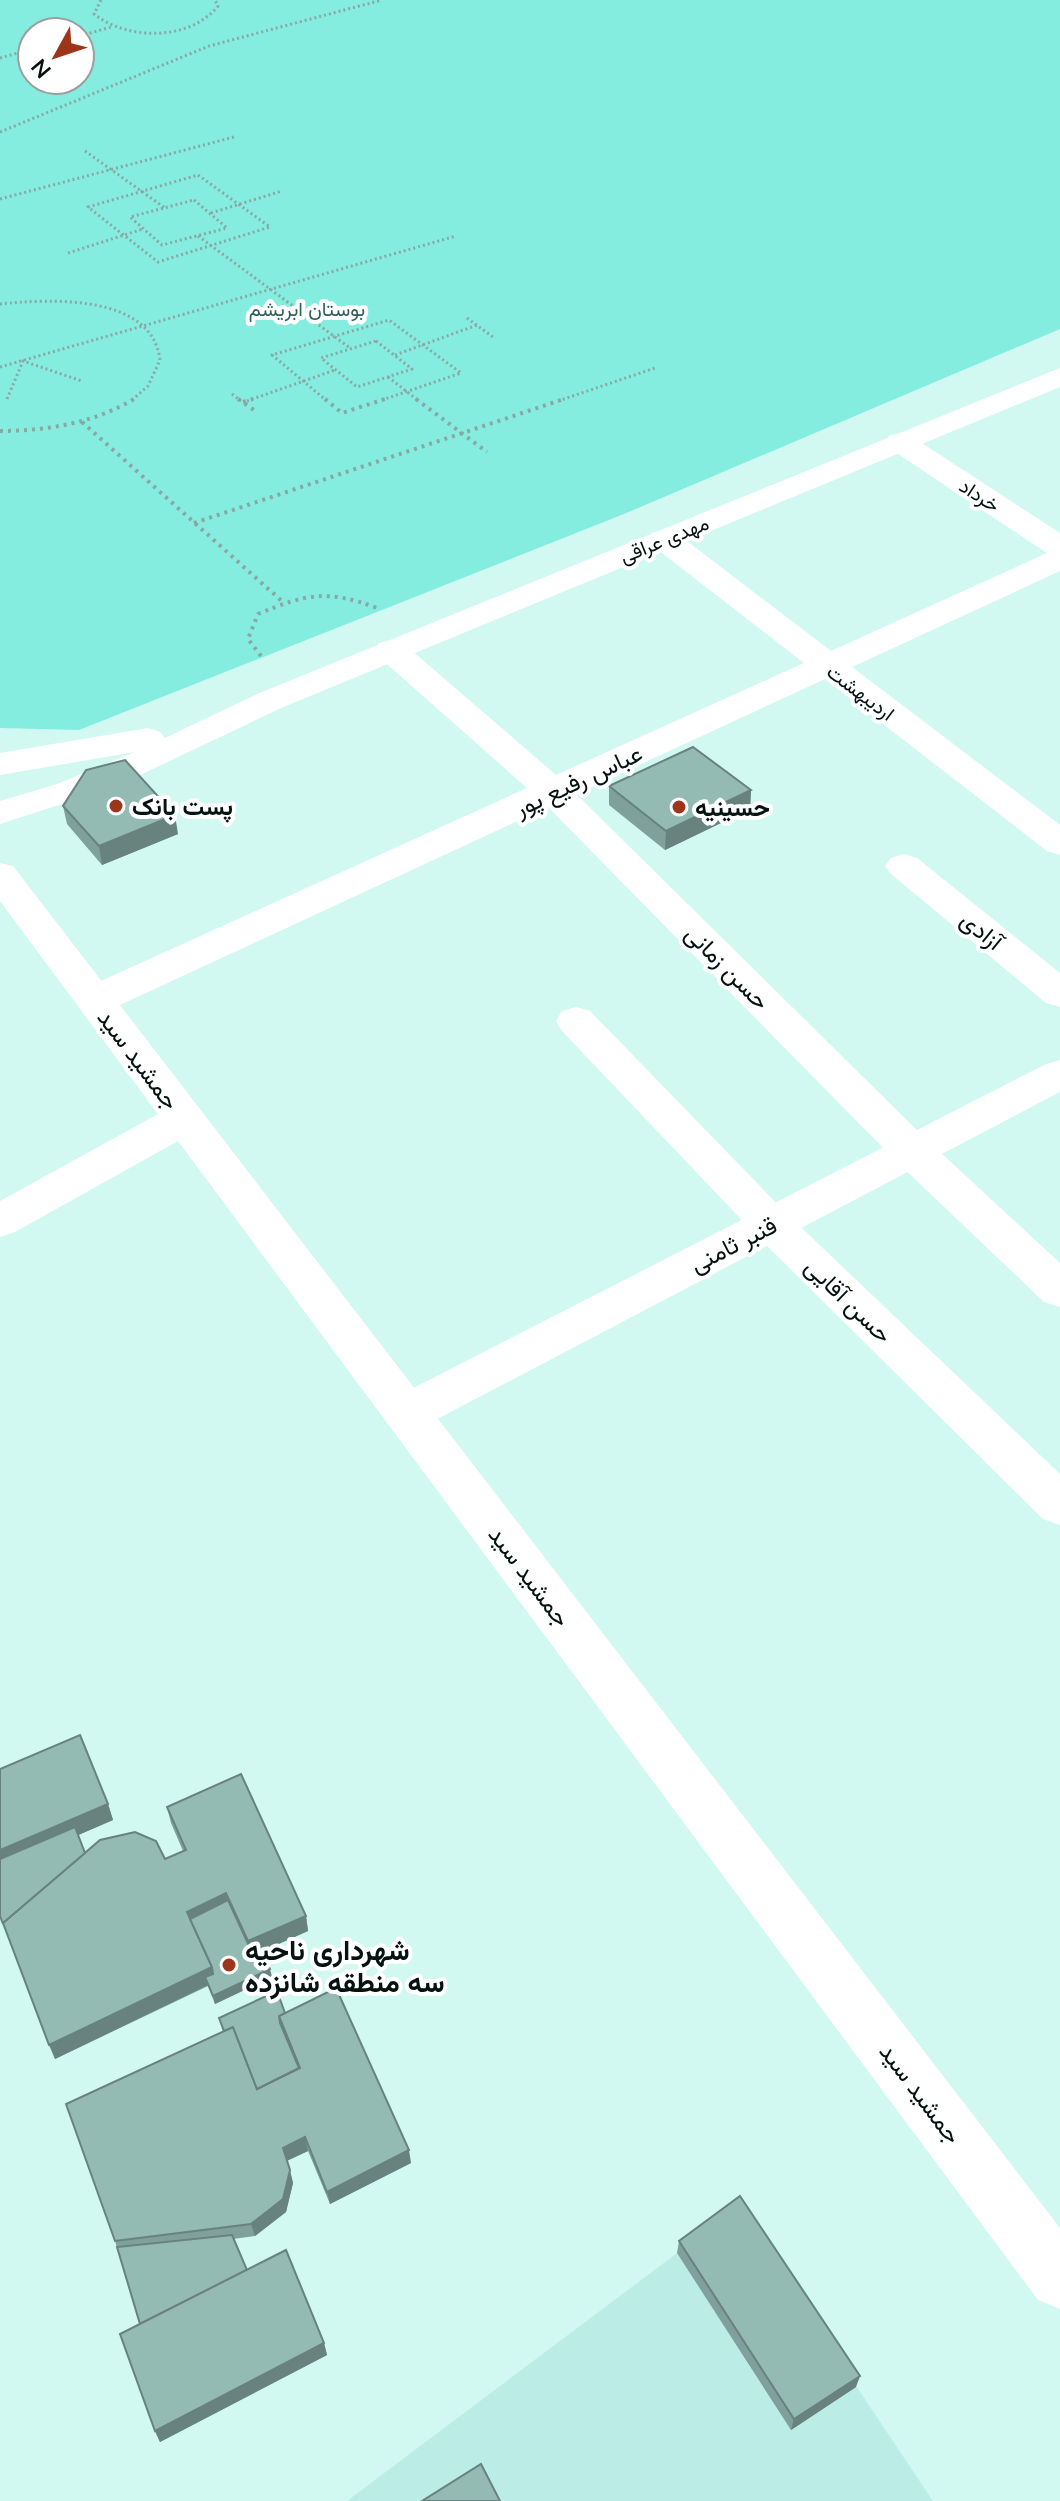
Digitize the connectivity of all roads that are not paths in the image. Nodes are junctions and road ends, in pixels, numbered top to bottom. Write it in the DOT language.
graph roads {
  1 [pos="1060,377"];
  2 [pos="900,442"];
  3 [pos="664,539"];
  4 [pos="1060,547"];
  5 [pos="1060,559"];
  6 [pos="406,644"];
  7 [pos="827,666"];
  8 [pos="283,695"];
  9 [pos="0,764"];
  10 [pos="552,791"];
  11 [pos="0,813"];
  12 [pos="1060,843"];
  13 [pos="904,866"];
  14 [pos="0,875"];
  15 [pos="1060,994"];
  16 [pos="95,1000"];
  17 [pos="576,1021"];
  18 [pos="1060,1074"];
  19 [pos="184,1119"];
  20 [pos="912,1151"];
  21 [pos="0,1221"];
  22 [pos="771,1224"];
  23 [pos="1060,1290"];
  24 [pos="407,1413"];
  25 [pos="1060,1505"];
  26 [pos="1060,2278"];
  1 -- 2 [label="street, مهدی عراقی"];
  2 -- 3 [label="street, مهدی عراقی"];
  2 -- 4 [label="street, خرداد"];
  3 -- 6 [label="street, مهدی عراقی"];
  3 -- 7 [label="street, اردیبهشت"];
  5 -- 7 [label="street, عباس رفیع پور"];
  6 -- 8 [label="street, مهدی عراقی"];
  6 -- 10 [label="street, حسن زمانی"];
  7 -- 10 [label="street, عباس رفیع پور"];
  7 -- 12 [label="street, اردیبهشت"];
  8 -- 9 [label="street"];
  8 -- 11 [label="street"];
  10 -- 16 [label="street, عباس رفیع پور"];
  10 -- 20 [label="street, حسن زمانی"];
  13 -- 15 [label="street, آزادی"];
  14 -- 16 [label="street, جمشید سید"];
  16 -- 19 [label="street, جمشید سید"];
  17 -- 22 [label="street, حسن آقایی"];
  18 -- 20 [label="street, قنبر ثامنی"];
  19 -- 21 [label="street"];
  19 -- 24 [label="street, جمشید سید"];
  20 -- 22 [label="street, قنبر ثامنی"];
  20 -- 23 [label="street, حسن زمانی"];
  22 -- 24 [label="street, قنبر ثامنی"];
  22 -- 25 [label="street, حسن آقایی"];
  24 -- 26 [label="street, جمشید سید"];
}
